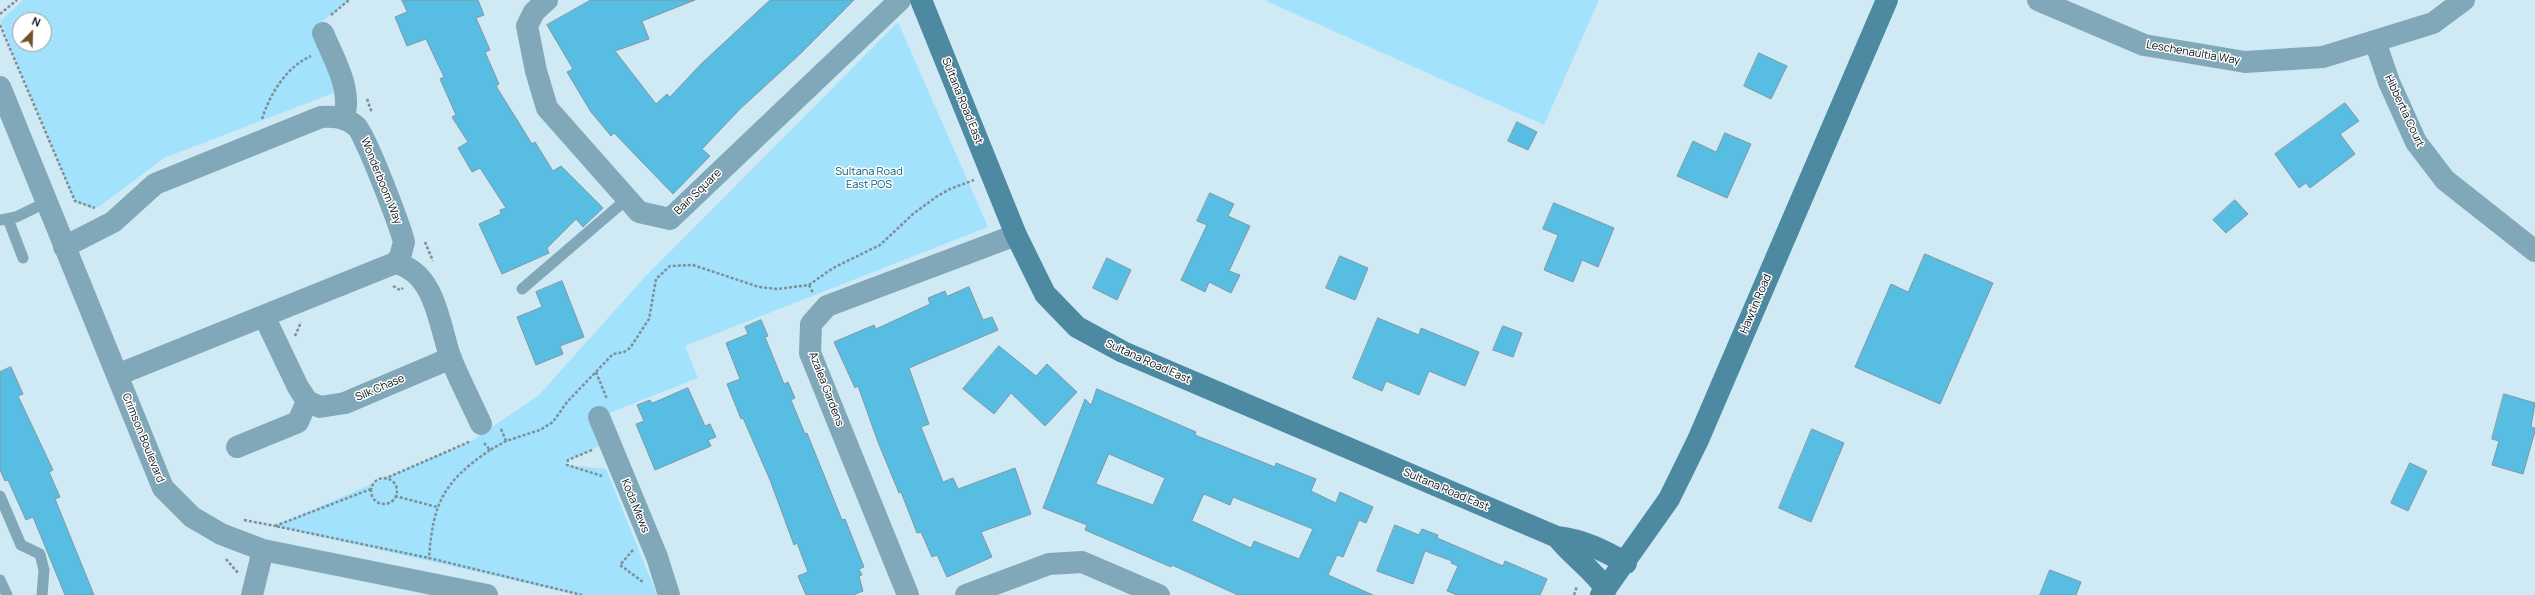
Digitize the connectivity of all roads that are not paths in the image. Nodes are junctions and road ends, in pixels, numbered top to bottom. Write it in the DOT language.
graph roads {
  1 [pos="547,0"];
  2 [pos="900,0"];
  3 [pos="921,0"];
  4 [pos="1887,0"];
  5 [pos="2038,0"];
  6 [pos="2464,0"];
  7 [pos="322,35"];
  8 [pos="2375,41"];
  9 [pos="0,87"];
  10 [pos="343,119"];
  11 [pos="628,198"];
  12 [pos="46,202"];
  13 [pos="4,219"];
  14 [pos="1016,235"];
  15 [pos="64,247"];
  16 [pos="2535,251"];
  17 [pos="23,258"];
  18 [pos="395,263"];
  19 [pos="522,289"];
  20 [pos="264,316"];
  21 [pos="451,358"];
  22 [pos="117,376"];
  23 [pos="307,401"];
  24 [pos="599,417"];
  25 [pos="480,434"];
  26 [pos="237,447"];
  27 [pos="0,496"];
  28 [pos="1557,537"];
  29 [pos="263,550"];
  30 [pos="1626,563"];
  31 [pos="0,580"];
  32 [pos="659,591"];
  33 [pos="1604,592"];
  34 [pos="6,595"];
  35 [pos="42,595"];
  36 [pos="252,595"];
  37 [pos="487,595"];
  38 [pos="908,595"];
  39 [pos="966,595"];
  40 [pos="1159,595"];
  1 -- 11 [label="street, Bain Square"];
  2 -- 11 [label="street, Bain Square"];
  3 -- 14 [label="street, Sultana Road East"];
  4 -- 30 [label="street, Hawtin Road"];
  5 -- 8 [label="street, Leschenaultia Way"];
  6 -- 8 [label="street, Leschenaultia Way"];
  7 -- 10 [label="street"];
  8 -- 16 [label="street, Hibbertia Court"];
  9 -- 12 [label="street, Crimson Boulevard"];
  10 -- 15 [label="street, Wonderboom Way"];
  10 -- 18 [label="street, Wonderboom Way"];
  11 -- 19 [label="lane"];
  12 -- 13 [label="lane"];
  12 -- 15 [label="street, Crimson Boulevard"];
  13 -- 17 [label="lane"];
  14 -- 28 [label="street, Sultana Road East"];
  14 -- 38 [label="street, Azalea Gardens"];
  15 -- 22 [label="street, Crimson Boulevard"];
  18 -- 20 [label="street"];
  18 -- 21 [label="street"];
  20 -- 22 [label="street"];
  20 -- 23 [label="street"];
  21 -- 23 [label="street, Silk Chase"];
  21 -- 25 [label="street"];
  22 -- 29 [label="street, Crimson Boulevard"];
  23 -- 26 [label="street"];
  24 -- 32 [label="street, Koda Mews"];
  27 -- 35 [label="lane"];
  28 -- 30 [label="street, Sultana Road East"];
  28 -- 33 [label="street, Sultana Road East"];
  29 -- 36 [label="street"];
  29 -- 37 [label="street, Crimson Boulevard"];
  30 -- 33 [label="street, Hawtin Road"];
  31 -- 34 [label="lane"];
  39 -- 40 [label="street"];
}
